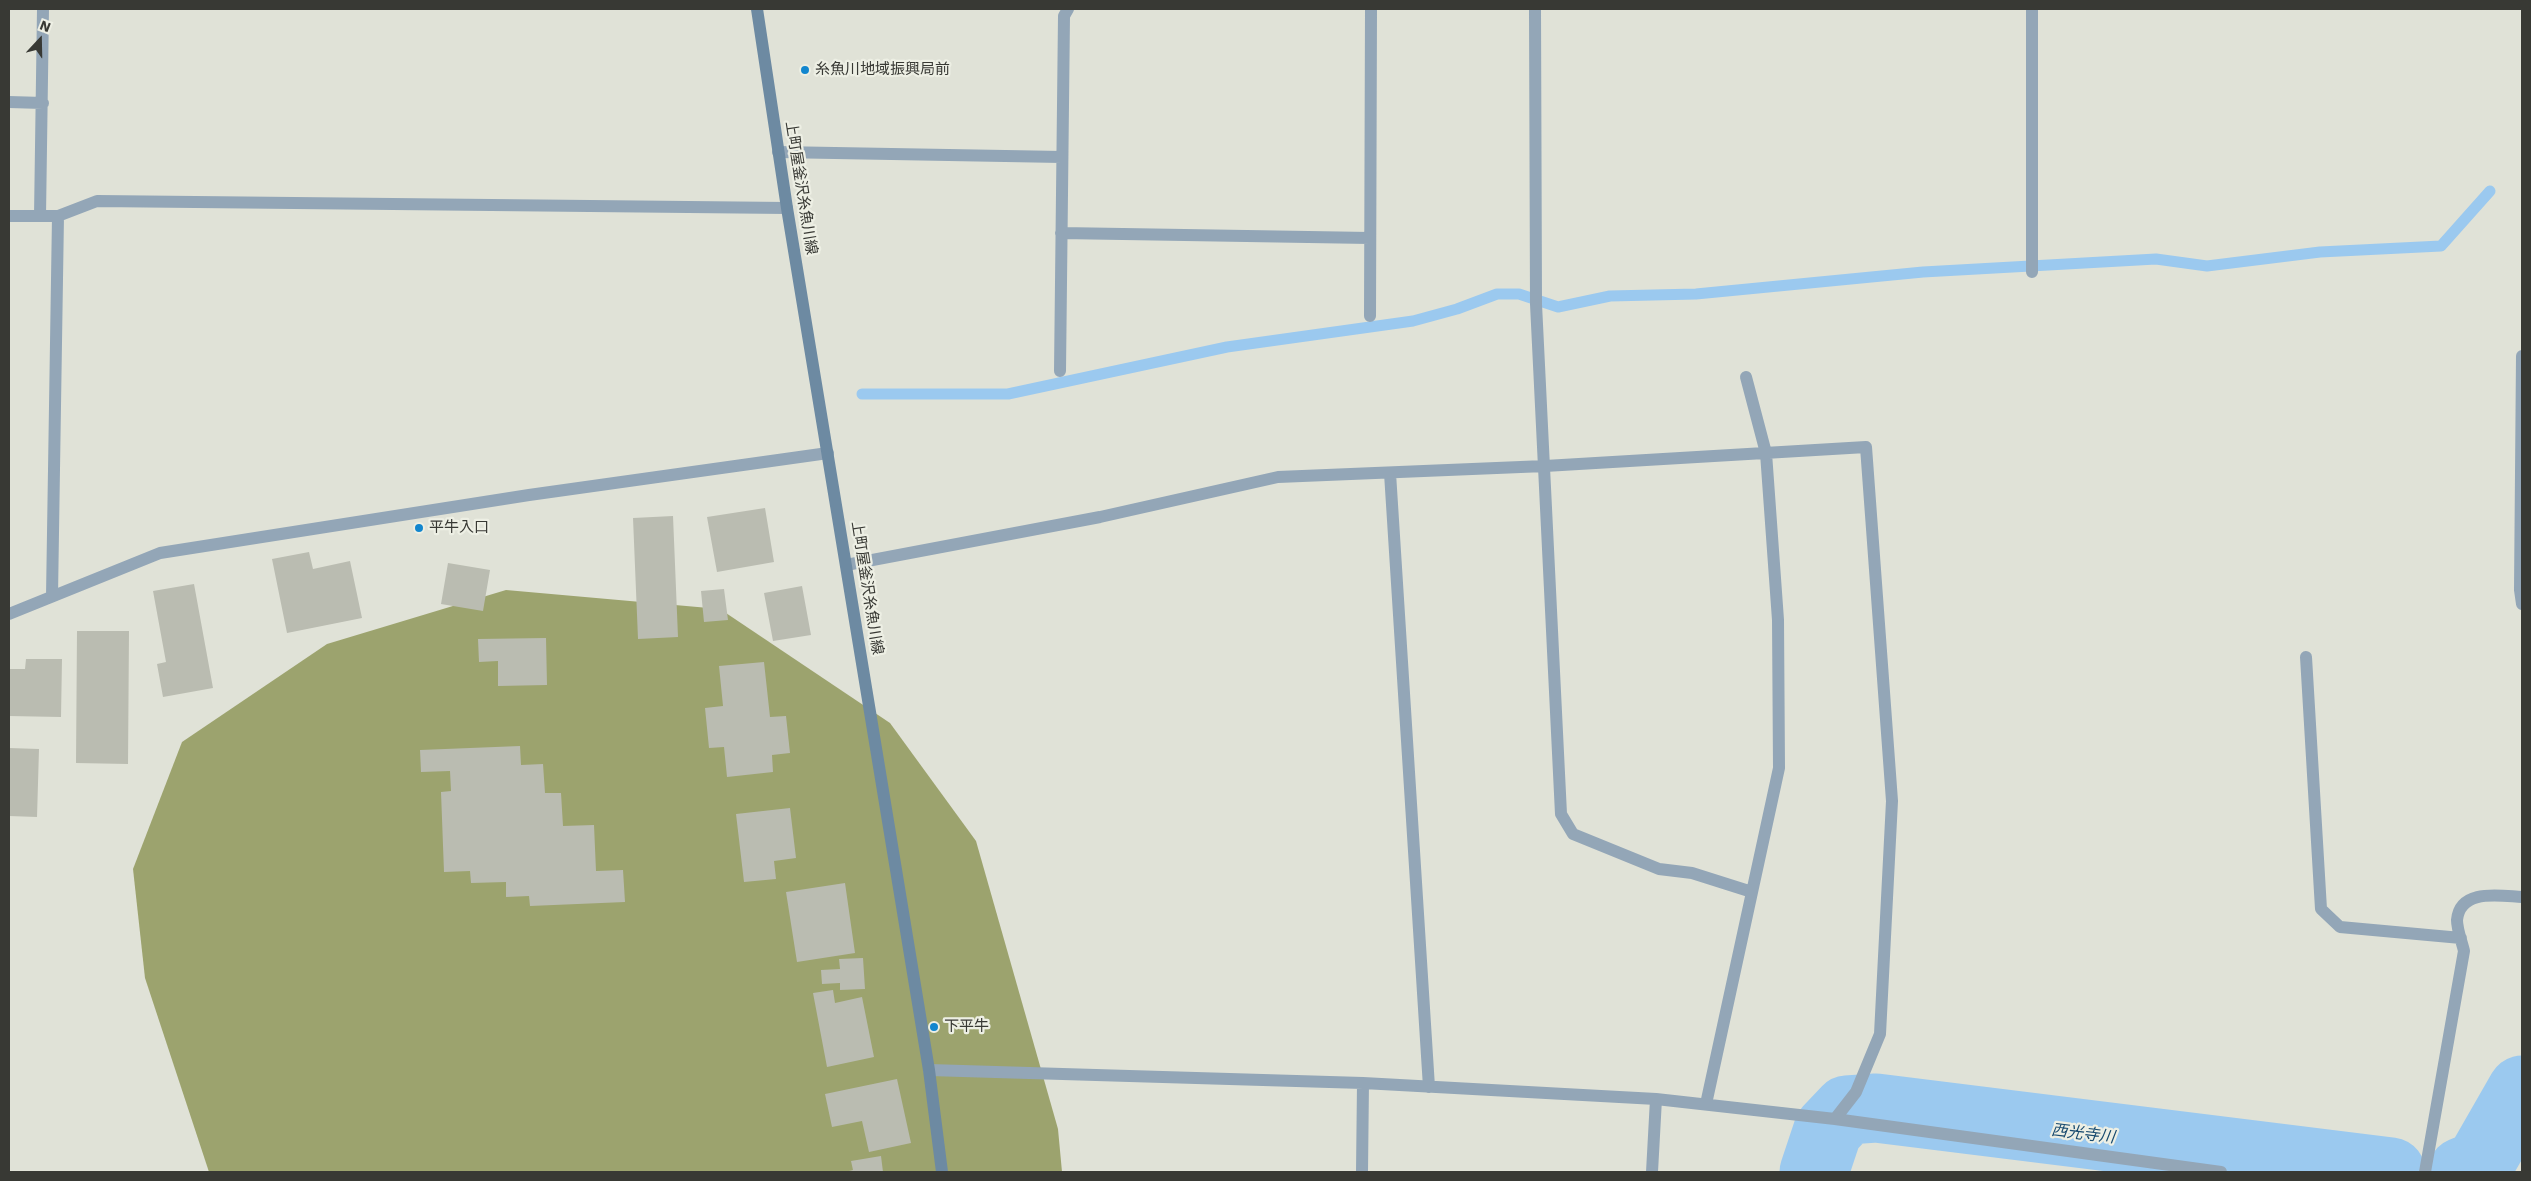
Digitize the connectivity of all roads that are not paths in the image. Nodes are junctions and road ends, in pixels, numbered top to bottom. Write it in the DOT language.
graph roads {
  1 [pos="43,9"];
  2 [pos="758,9"];
  3 [pos="1068,9"];
  4 [pos="1371,9"];
  5 [pos="1535,9"];
  6 [pos="2032,9"];
  7 [pos="9,102"];
  8 [pos="42,103"];
  9 [pos="778,152"];
  10 [pos="1062,157"];
  11 [pos="787,208"];
  12 [pos="9,216"];
  13 [pos="40,216"];
  14 [pos="58,216"];
  15 [pos="1061,233"];
  16 [pos="1370,238"];
  17 [pos="2032,272"];
  18 [pos="1370,316"];
  19 [pos="2522,356"];
  20 [pos="1060,371"];
  21 [pos="1746,377"];
  22 [pos="2522,414"];
  23 [pos="828,453"];
  24 [pos="1766,453"];
  25 [pos="1546,466"];
  26 [pos="1390,473"];
  27 [pos="846,565"];
  28 [pos="52,596"];
  29 [pos="2522,604"];
  30 [pos="9,614"];
  31 [pos="2306,657"];
  32 [pos="1752,892"];
  33 [pos="2522,897"];
  34 [pos="2461,938"];
  35 [pos="929,1070"];
  36 [pos="1363,1084"];
  37 [pos="1429,1087"];
  38 [pos="1656,1099"];
  39 [pos="1706,1104"];
  40 [pos="1835,1119"];
  41 [pos="2166,1169"];
  42 [pos="942,1172"];
  43 [pos="1362,1172"];
  44 [pos="1652,1172"];
  45 [pos="2221,1172"];
  46 [pos="2425,1172"];
  1 -- 8 [label="street"];
  2 -- 9 [label="main road, 上町屋釜沢糸魚川線"];
  3 -- 10 [label="street"];
  4 -- 16 [label="street"];
  5 -- 25 [label="street"];
  6 -- 17 [label="street"];
  7 -- 8 [label="street"];
  8 -- 13 [label="street"];
  9 -- 10 [label="street"];
  9 -- 11 [label="main road, 上町屋釜沢糸魚川線"];
  10 -- 15 [label="street"];
  11 -- 14 [label="street"];
  11 -- 23 [label="main road, 上町屋釜沢糸魚川線"];
  12 -- 13 [label="street"];
  13 -- 14 [label="street"];
  14 -- 28 [label="street"];
  15 -- 16 [label="street"];
  15 -- 20 [label="street"];
  16 -- 18 [label="street"];
  19 -- 22 [label="street"];
  21 -- 24 [label="street"];
  22 -- 29 [label="street"];
  23 -- 27 [label="main road, 上町屋釜沢糸魚川線"];
  23 -- 28 [label="street"];
  24 -- 25 [label="street"];
  24 -- 32 [label="street"];
  24 -- 40 [label="street"];
  25 -- 26 [label="street"];
  25 -- 32 [label="street"];
  26 -- 27 [label="street"];
  26 -- 37 [label="street"];
  27 -- 35 [label="main road, 上町屋釜沢糸魚川線"];
  28 -- 30 [label="street"];
  31 -- 34 [label="street"];
  32 -- 39 [label="street"];
  33 -- 34 [label="street"];
  34 -- 46 [label="street"];
  35 -- 36 [label="street"];
  35 -- 42 [label="main road, 上町屋釜沢糸魚川線"];
  36 -- 37 [label="street"];
  36 -- 43 [label="street"];
  37 -- 38 [label="street"];
  38 -- 39 [label="street"];
  38 -- 44 [label="street"];
  39 -- 40 [label="street"];
  40 -- 41 [label="street"];
  41 -- 45 [label="street"];
}
